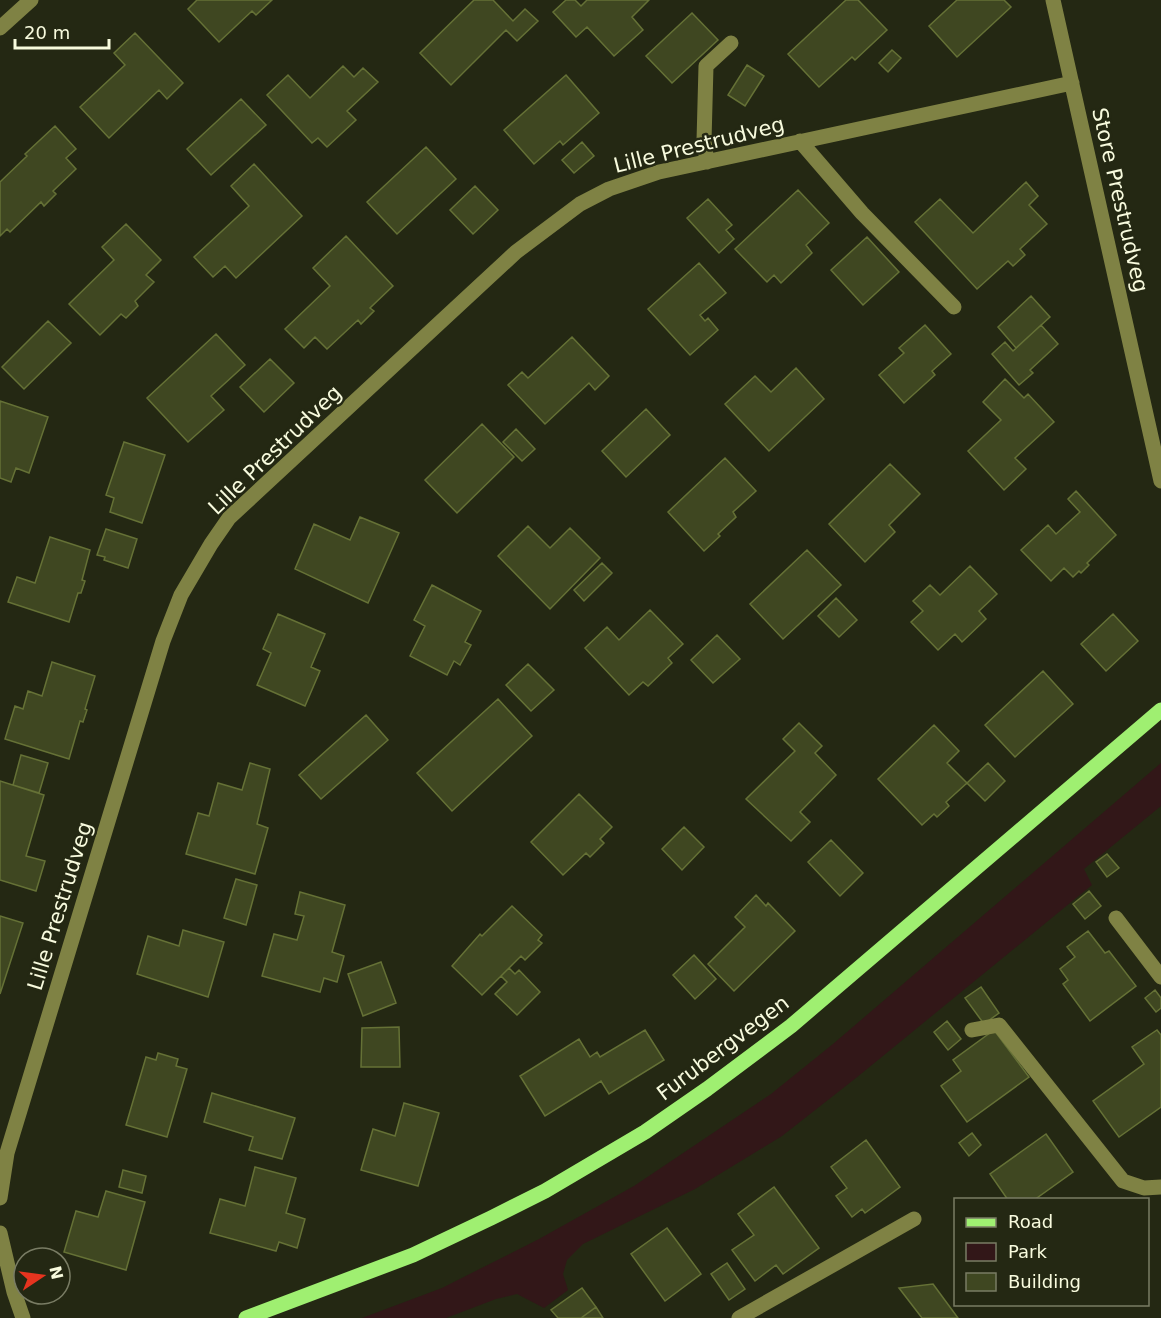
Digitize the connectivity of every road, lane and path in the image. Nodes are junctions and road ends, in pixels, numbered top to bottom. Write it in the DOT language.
graph roads {
  1 [pos="31,0"];
  2 [pos="1053,0"];
  3 [pos="0,28"];
  4 [pos="731,43"];
  5 [pos="1072,83"];
  6 [pos="800,141"];
  7 [pos="707,162"];
  8 [pos="954,307"];
  9 [pos="1161,481"];
  10 [pos="1161,710"];
  11 [pos="1116,918"];
  12 [pos="1161,977"];
  13 [pos="972,1030"];
  14 [pos="1161,1187"];
  15 [pos="0,1198"];
  16 [pos="914,1219"];
  17 [pos="0,1233"];
  18 [pos="23,1318"];
  19 [pos="246,1318"];
  20 [pos="739,1318"];
  1 -- 3 [label="street"];
  2 -- 5 [label="street, Store Prestrudveg"];
  4 -- 7 [label="street"];
  5 -- 6 [label="street, Lille Prestrudveg"];
  5 -- 9 [label="street, Store Prestrudveg"];
  6 -- 7 [label="street, Lille Prestrudveg"];
  6 -- 8 [label="street, Lille Prestrudveg"];
  7 -- 15 [label="street, Lille Prestrudveg"];
  10 -- 19 [label="main road, Furubergvegen"];
  11 -- 12 [label="street"];
  13 -- 14 [label="street"];
  16 -- 20 [label="street"];
  17 -- 18 [label="street"];
}
